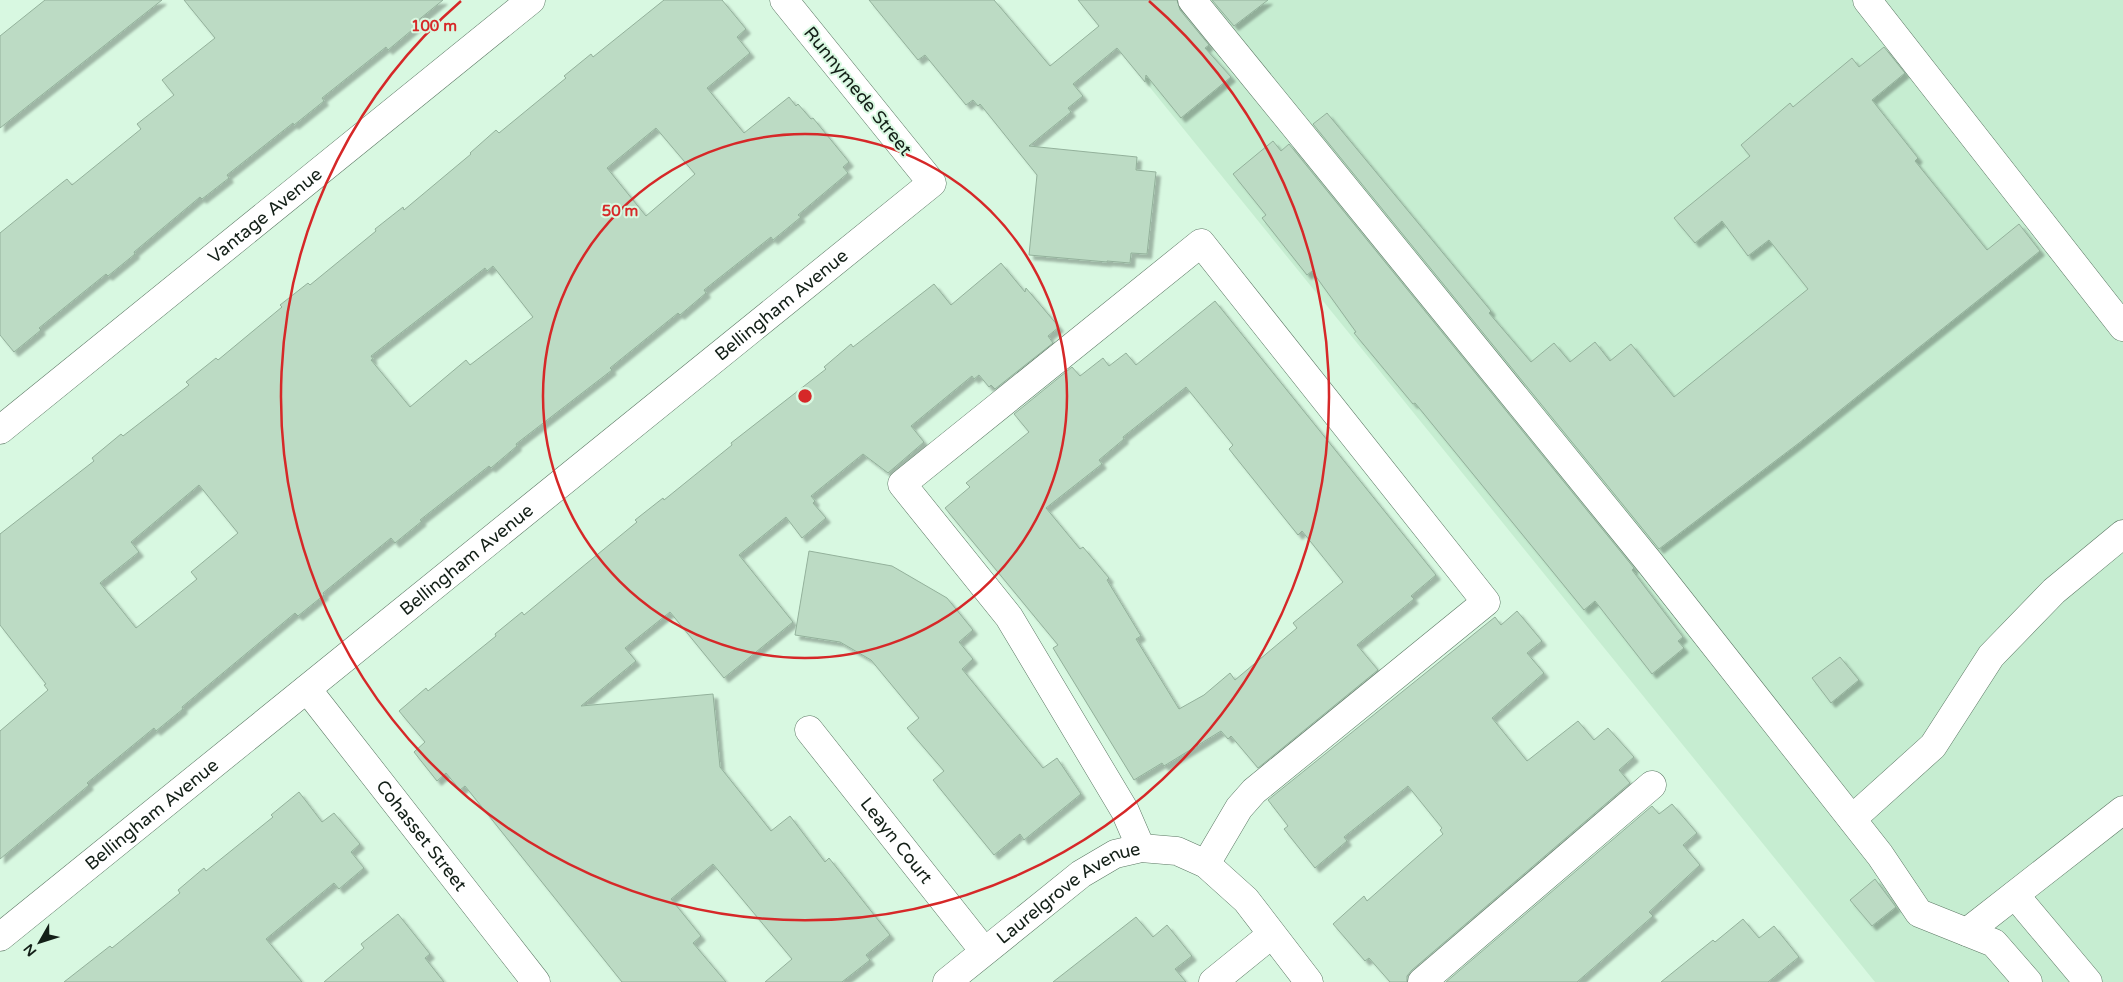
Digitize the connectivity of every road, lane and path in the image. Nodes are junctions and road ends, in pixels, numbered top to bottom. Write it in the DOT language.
graph roads {
  1 [pos="532,0"];
  2 [pos="784,0"];
  3 [pos="1192,0"];
  4 [pos="1867,0"];
  5 [pos="932,182"];
  6 [pos="2123,326"];
  7 [pos="0,430"];
  8 [pos="2123,534"];
  9 [pos="307,689"];
  10 [pos="809,730"];
  11 [pos="1652,785"];
  12 [pos="2123,810"];
  13 [pos="1852,819"];
  14 [pos="1141,848"];
  15 [pos="1206,864"];
  16 [pos="2015,895"];
  17 [pos="1967,932"];
  18 [pos="1271,935"];
  19 [pos="0,937"];
  20 [pos="984,952"];
  21 [pos="536,982"];
  22 [pos="946,982"];
  23 [pos="1213,982"];
  24 [pos="1309,982"];
  25 [pos="1422,982"];
  26 [pos="2028,982"];
  27 [pos="2088,982"];
  1 -- 7 [label="street, Vantage Avenue"];
  2 -- 5 [label="street, Runnymede Street"];
  3 -- 13 [label="street"];
  4 -- 6 [label="street"];
  5 -- 9 [label="street, Bellingham Avenue"];
  8 -- 13 [label="street"];
  9 -- 19 [label="street, Bellingham Avenue"];
  9 -- 21 [label="street, Cohasset Street"];
  10 -- 20 [label="street, Leayn Court"];
  11 -- 25 [label="street"];
  12 -- 16 [label="street"];
  13 -- 17 [label="street"];
  14 -- 15 [label="street, Laurelgrove Avenue"];
  14 -- 15 [label="street"];
  14 -- 20 [label="street, Laurelgrove Avenue"];
  15 -- 18 [label="street"];
  16 -- 17 [label="street"];
  16 -- 27 [label="street"];
  17 -- 26 [label="street"];
  18 -- 23 [label="street"];
  18 -- 24 [label="street"];
  20 -- 22 [label="street, Laurelgrove Avenue"];
}
